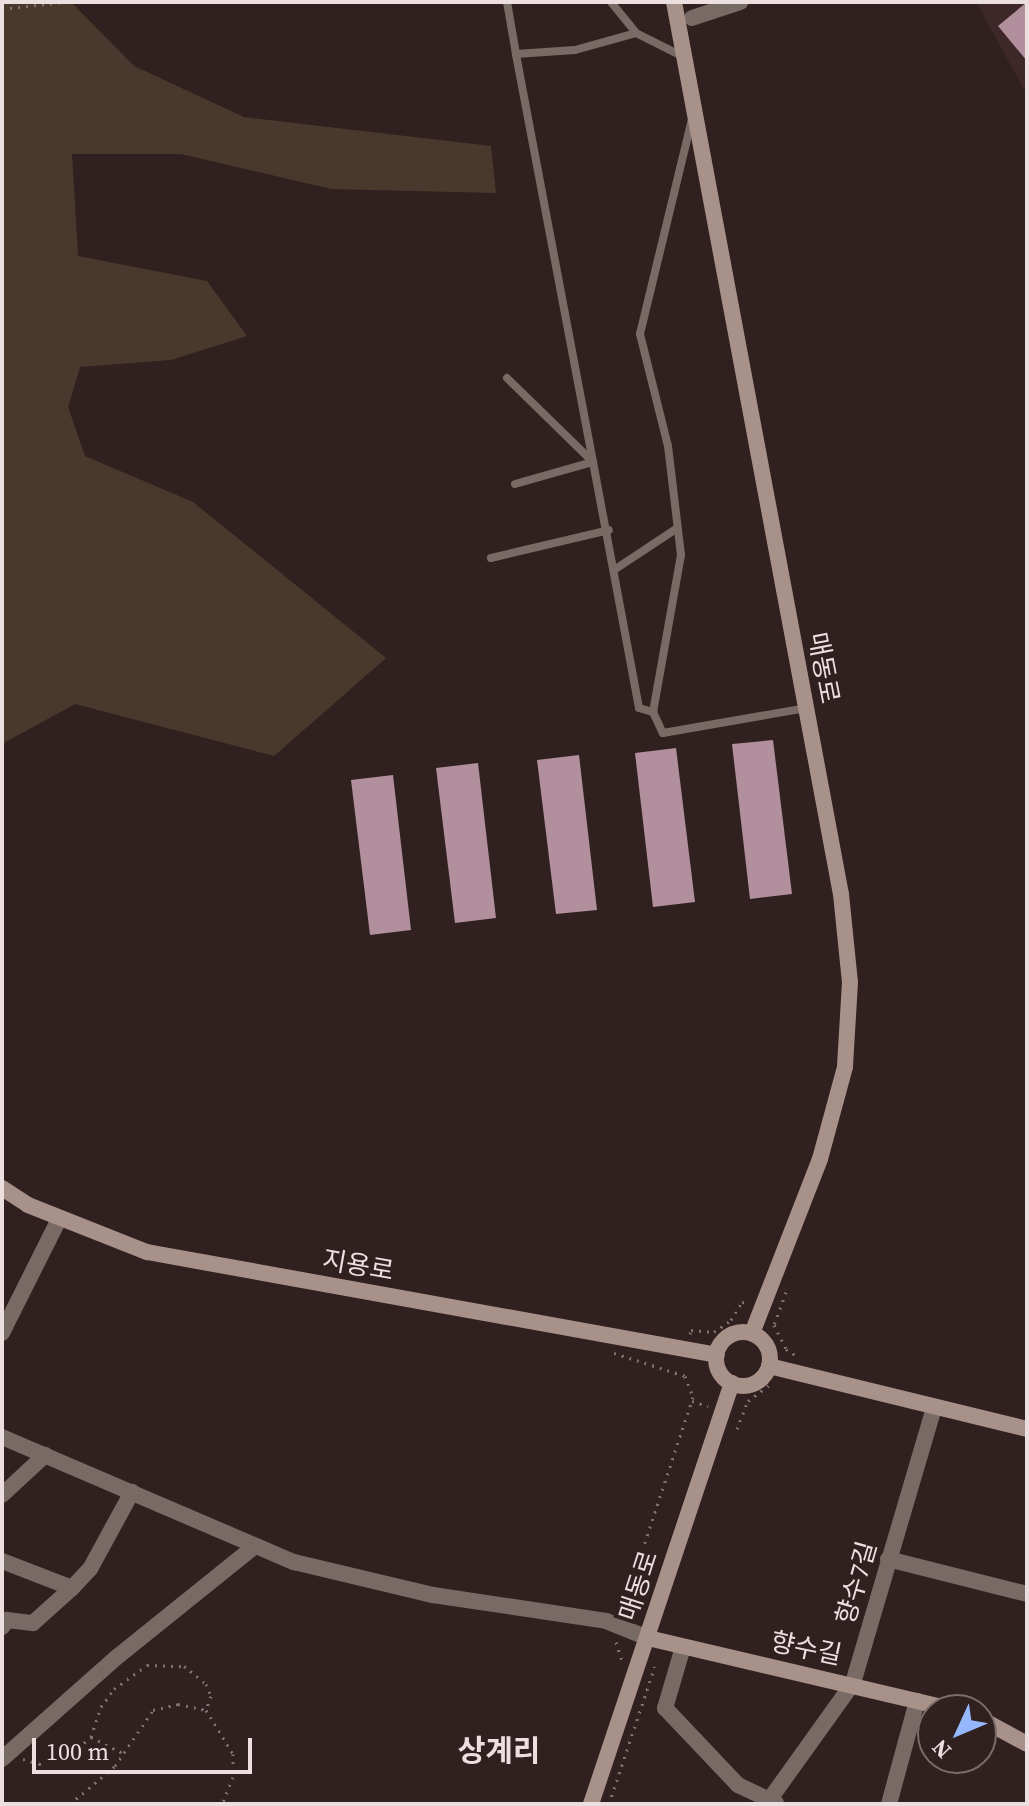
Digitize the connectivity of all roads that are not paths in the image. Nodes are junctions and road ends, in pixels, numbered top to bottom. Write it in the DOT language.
graph roads {
  1 [pos="507,2"];
  2 [pos="611,2"];
  3 [pos="674,2"];
  4 [pos="740,2"];
  5 [pos="692,18"];
  6 [pos="636,33"];
  7 [pos="516,54"];
  8 [pos="684,57"];
  9 [pos="694,111"];
  10 [pos="507,378"];
  11 [pos="593,462"];
  12 [pos="515,484"];
  13 [pos="676,529"];
  14 [pos="609,530"];
  15 [pos="491,558"];
  16 [pos="614,570"];
  17 [pos="806,708"];
  18 [pos="653,712"];
  19 [pos="2,1188"];
  20 [pos="59,1219"];
  21 [pos="2,1333"];
  22 [pos="752,1333"];
  23 [pos="717,1355"];
  24 [pos="769,1366"];
  25 [pos="732,1383"];
  26 [pos="934,1407"];
  27 [pos="1027,1429"];
  28 [pos="2,1437"];
  29 [pos="45,1455"];
  30 [pos="132,1492"];
  31 [pos="2,1495"];
  32 [pos="255,1546"];
  33 [pos="888,1559"];
  34 [pos="2,1561"];
  35 [pos="72,1588"];
  36 [pos="1027,1594"];
  37 [pos="2,1627"];
  38 [pos="648,1638"];
  39 [pos="683,1647"];
  40 [pos="853,1683"];
  41 [pos="917,1701"];
  42 [pos="997,1726"];
  43 [pos="1026,1738"];
  44 [pos="5,1756"];
  45 [pos="774,1801"];
  46 [pos="591,1804"];
  47 [pos="889,1804"];
  1 -- 7 [label="lane"];
  2 -- 6 [label="lane"];
  3 -- 8 [label="street, 매동로"];
  4 -- 5 [label="street"];
  6 -- 7 [label="lane"];
  6 -- 8 [label="lane"];
  7 -- 11 [label="lane"];
  8 -- 9 [label="street, 매동로"];
  9 -- 13 [label="lane"];
  9 -- 17 [label="street, 매동로"];
  10 -- 11 [label="lane"];
  11 -- 12 [label="lane"];
  11 -- 14 [label="lane"];
  13 -- 16 [label="lane"];
  13 -- 18 [label="lane"];
  14 -- 15 [label="lane"];
  14 -- 16 [label="lane"];
  16 -- 18 [label="lane"];
  17 -- 18 [label="lane"];
  17 -- 22 [label="street, 매동로"];
  19 -- 20 [label="street, 지용로"];
  20 -- 21 [label="street"];
  20 -- 23 [label="street, 지용로"];
  22 -- 23 [label="street"];
  22 -- 24 [label="street"];
  23 -- 25 [label="street"];
  24 -- 25 [label="street"];
  24 -- 26 [label="street"];
  25 -- 38 [label="street, 매동로"];
  26 -- 27 [label="street"];
  26 -- 33 [label="street, 향수7길"];
  28 -- 29 [label="street"];
  29 -- 30 [label="street"];
  29 -- 31 [label="street"];
  30 -- 32 [label="street"];
  30 -- 35 [label="street"];
  32 -- 38 [label="street"];
  32 -- 44 [label="street"];
  33 -- 36 [label="street"];
  33 -- 40 [label="street, 향수7길"];
  34 -- 35 [label="street"];
  35 -- 37 [label="street"];
  38 -- 39 [label="street, 향수길"];
  38 -- 46 [label="street, 매동로"];
  39 -- 40 [label="street, 향수길"];
  39 -- 45 [label="street"];
  40 -- 41 [label="street, 향수길"];
  40 -- 45 [label="street, 향수7길"];
  41 -- 47 [label="street"];
  42 -- 43 [label="street"];
}
